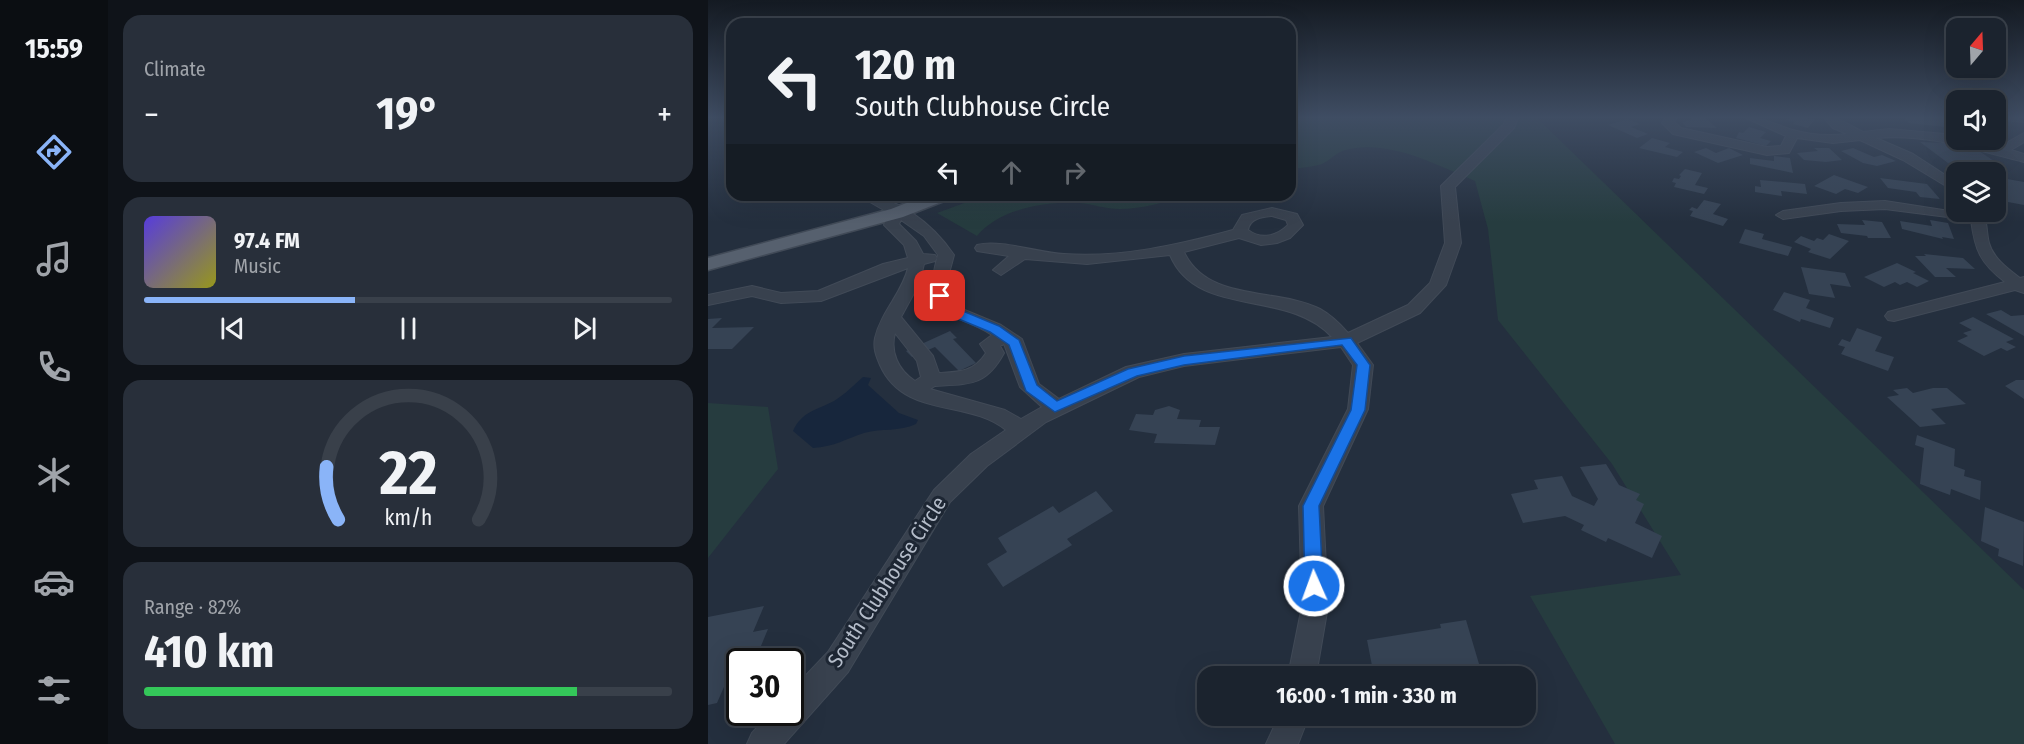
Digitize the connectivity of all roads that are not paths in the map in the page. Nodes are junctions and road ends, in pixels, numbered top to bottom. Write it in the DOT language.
graph roads {
  1 [pos="1482,153"];
  2 [pos="1902,153"];
  3 [pos="1946,182"];
  4 [pos="876,201"];
  5 [pos="908,201"];
  6 [pos="923,201"];
  7 [pos="892,210"];
  8 [pos="1946,211"];
  9 [pos="1783,215"];
  10 [pos="1978,222"];
  11 [pos="1242,232"];
  12 [pos="983,248"];
  13 [pos="1175,249"];
  14 [pos="708,254"];
  15 [pos="1021,254"];
  16 [pos="946,255"];
  17 [pos="917,260"];
  18 [pos="708,264"];
  19 [pos="1001,270"];
  20 [pos="2022,284"];
  21 [pos="708,300"];
  22 [pos="1894,316"];
  23 [pos="892,317"];
  24 [pos="1005,336"];
  25 [pos="1346,341"];
  26 [pos="923,385"];
  27 [pos="1055,407"];
  28 [pos="1020,430"];
  29 [pos="1304,666"];
  30 [pos="1290,726"];
  31 [pos="763,744"];
  32 [pos="1282,744"];
  1 -- 25 [label="street, South Clubhouse Circle"];
  2 -- 3 [label="street"];
  4 -- 7 [label="street"];
  5 -- 7 [label="main road"];
  6 -- 7 [label="main road"];
  7 -- 14 [label="main road"];
  7 -- 16 [label="street"];
  7 -- 17 [label="street"];
  7 -- 18 [label="main road"];
  8 -- 9 [label="street"];
  10 -- 20 [label="street"];
  11 -- 13 [label="street"];
  12 -- 15 [label="street"];
  13 -- 15 [label="street"];
  13 -- 25 [label="street"];
  15 -- 19 [label="street"];
  16 -- 17 [label="street"];
  16 -- 24 [label="street"];
  17 -- 21 [label="street"];
  17 -- 23 [label="street"];
  20 -- 22 [label="street"];
  23 -- 26 [label="street"];
  23 -- 26 [label="street"];
  24 -- 26 [label="street"];
  24 -- 27 [label="street"];
  25 -- 27 [label="street, South Clubhouse Circle"];
  25 -- 29 [label="street"];
  26 -- 28 [label="street"];
  27 -- 28 [label="street, South Clubhouse Circle"];
  28 -- 31 [label="street, South Clubhouse Circle"];
  30 -- 32 [label="street"];
}
